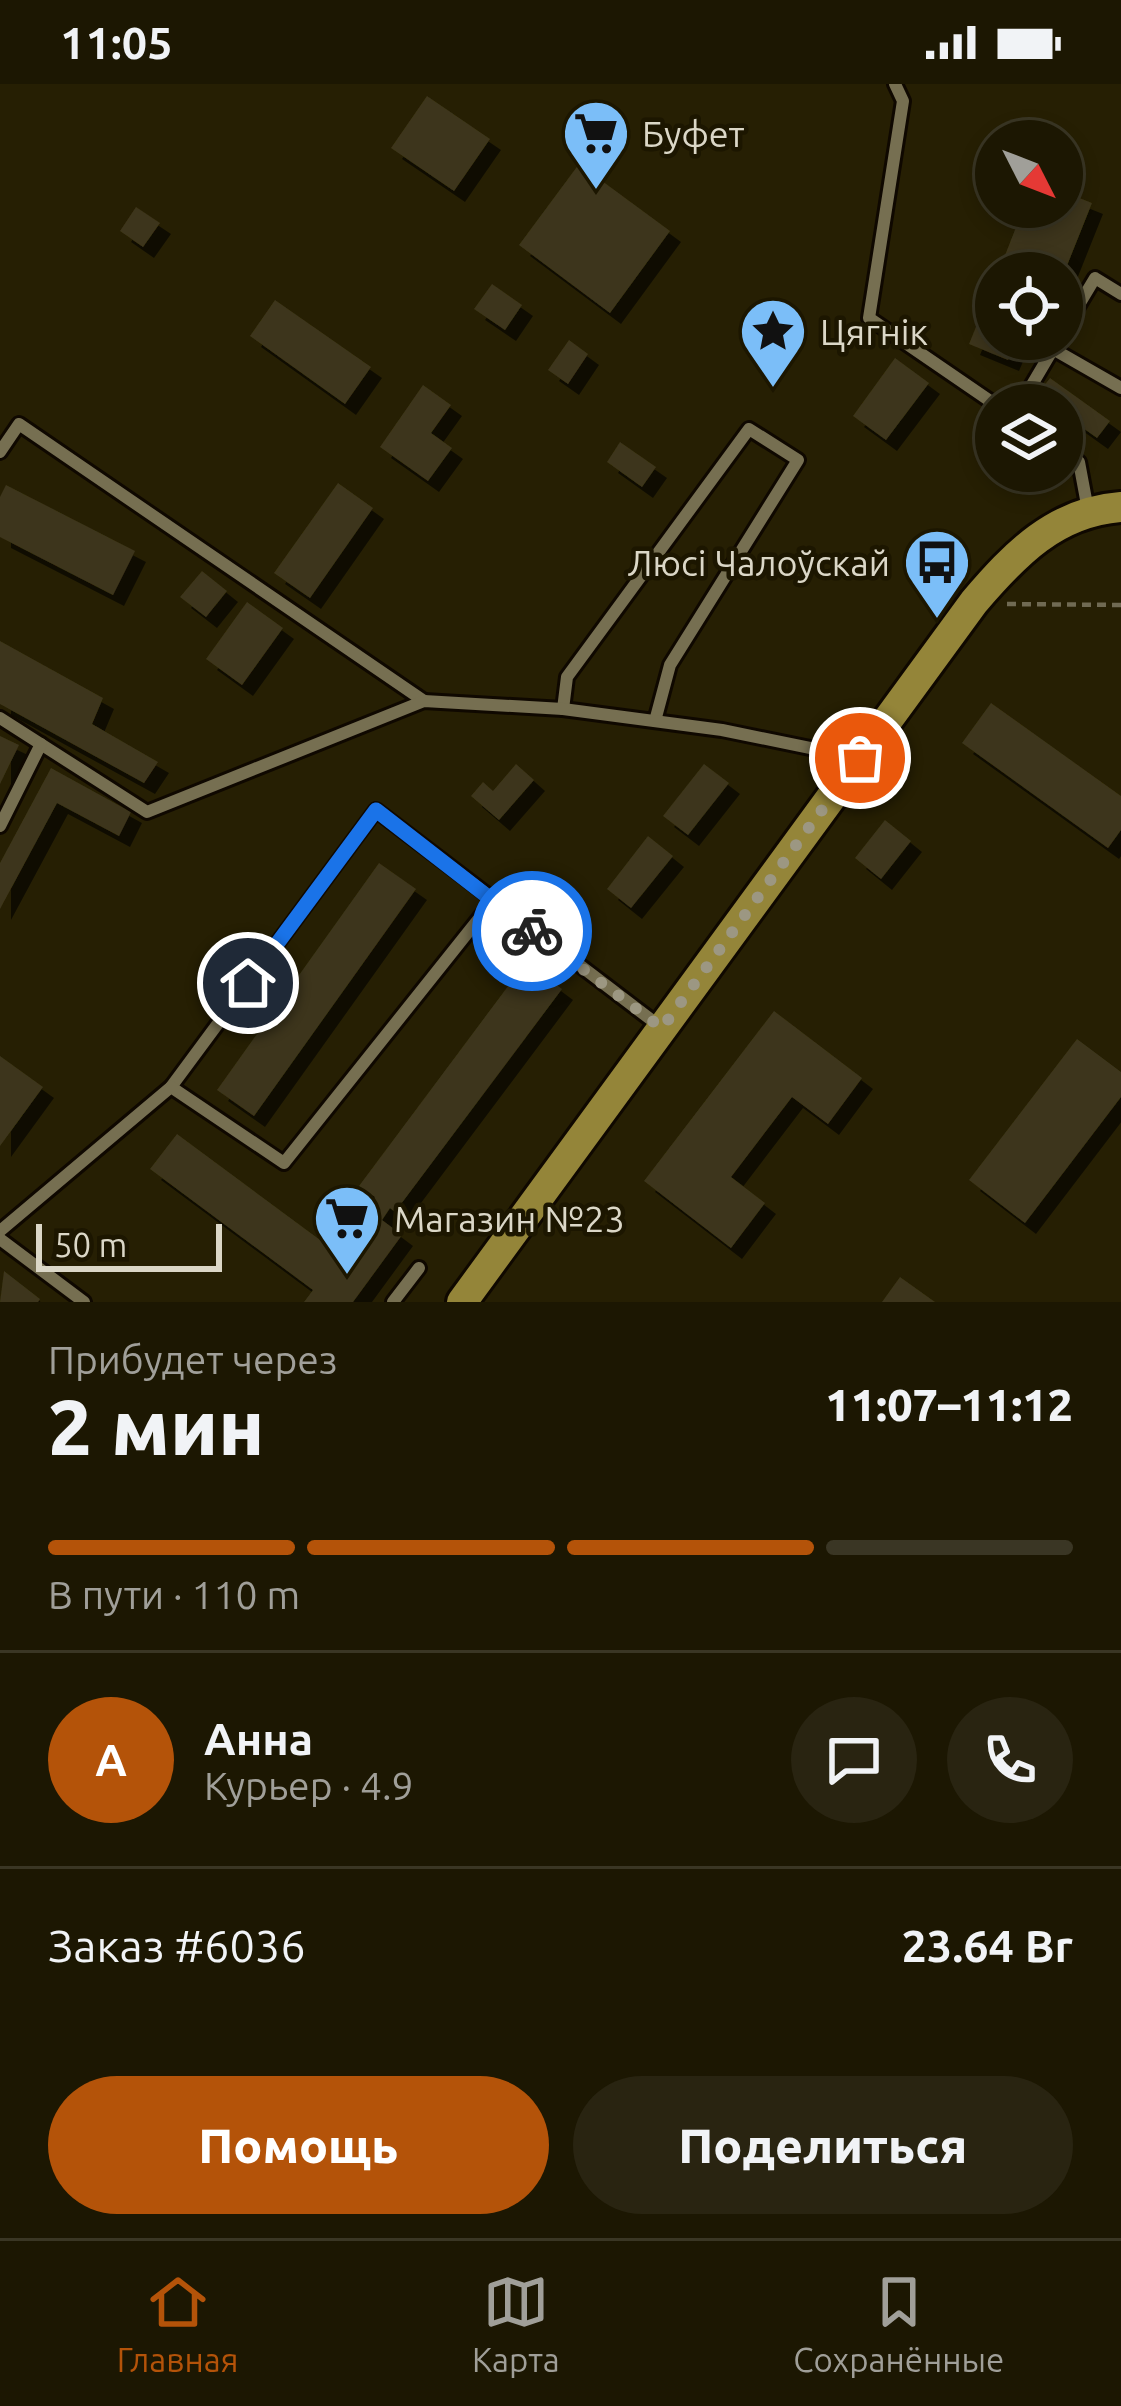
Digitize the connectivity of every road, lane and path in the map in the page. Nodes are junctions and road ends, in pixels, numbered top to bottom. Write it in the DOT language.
graph roads {
  1 [pos="896,84"];
  2 [pos="1121,294"];
  3 [pos="1083,298"];
  4 [pos="1083,359"];
  5 [pos="1121,388"];
  6 [pos="975,391"];
  7 [pos="0,452"];
  8 [pos="1083,483"];
  9 [pos="1121,507"];
  10 [pos="1088,509"];
  11 [pos="974,602"];
  12 [pos="1121,605"];
  13 [pos="424,701"];
  14 [pos="563,709"];
  15 [pos="0,718"];
  16 [pos="656,721"];
  17 [pos="40,744"];
  18 [pos="860,758"];
  19 [pos="0,826"];
  20 [pos="494,901"];
  21 [pos="662,1028"];
  22 [pos="171,1087"];
  23 [pos="0,1235"];
  24 [pos="419,1268"];
  25 [pos="66,1297"];
  26 [pos="84,1302"];
  27 [pos="393,1302"];
  28 [pos="462,1302"];
  1 -- 6 [label="lane"];
  2 -- 3 [label="lane"];
  4 -- 5 [label="lane"];
  7 -- 13 [label="lane"];
  8 -- 10 [label="lane"];
  9 -- 10 [label="street"];
  10 -- 11 [label="street"];
  11 -- 12 [label="path"];
  11 -- 18 [label="street"];
  13 -- 14 [label="lane"];
  13 -- 17 [label="lane"];
  14 -- 16 [label="lane"];
  14 -- 16 [label="lane"];
  15 -- 17 [label="lane"];
  16 -- 18 [label="lane"];
  17 -- 19 [label="lane"];
  18 -- 21 [label="street"];
  20 -- 21 [label="lane"];
  20 -- 22 [label="lane"];
  20 -- 22 [label="lane"];
  21 -- 28 [label="street"];
  22 -- 23 [label="lane"];
  23 -- 25 [label="lane"];
  24 -- 27 [label="lane"];
  25 -- 26 [label="lane"];
}
